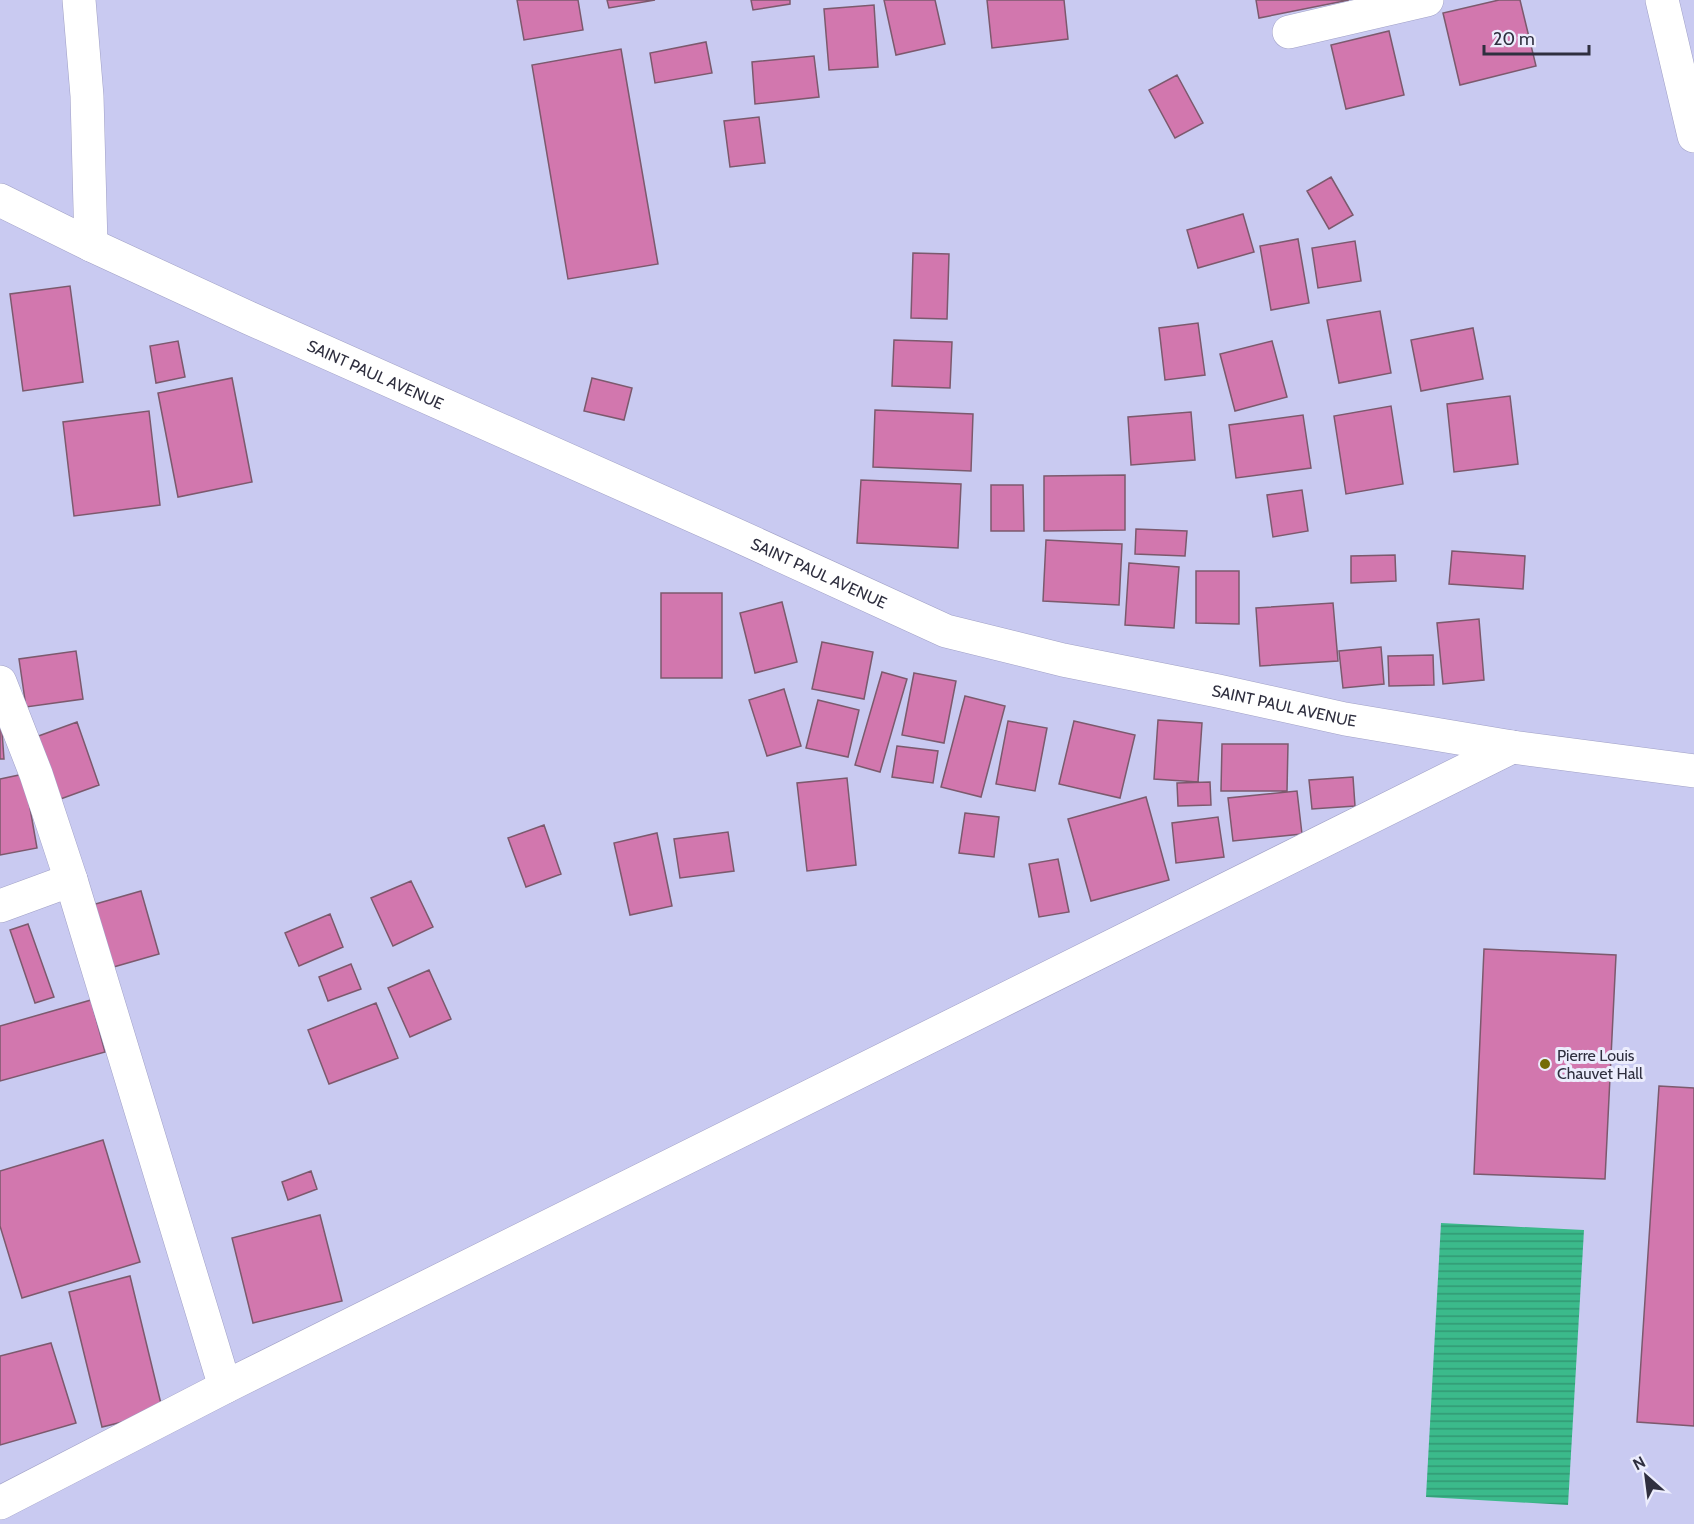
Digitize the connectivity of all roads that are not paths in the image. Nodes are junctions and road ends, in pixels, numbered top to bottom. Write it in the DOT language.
graph roads {
  1 [pos="79,0"];
  2 [pos="1427,0"];
  3 [pos="1662,0"];
  4 [pos="1289,32"];
  5 [pos="1694,136"];
  6 [pos="0,200"];
  7 [pos="91,245"];
  8 [pos="0,682"];
  9 [pos="1512,747"];
  10 [pos="1694,771"];
  11 [pos="71,880"];
  12 [pos="0,906"];
  13 [pos="225,1387"];
  14 [pos="0,1503"];
  1 -- 7 [label="street"];
  2 -- 4 [label="street"];
  3 -- 5 [label="street"];
  6 -- 7 [label="street, SAINT PAUL AVENUE"];
  7 -- 9 [label="street, SAINT PAUL AVENUE"];
  8 -- 11 [label="street"];
  9 -- 10 [label="street, SAINT PAUL AVENUE"];
  9 -- 13 [label="street"];
  11 -- 12 [label="street"];
  11 -- 13 [label="street"];
  13 -- 14 [label="street"];
}
